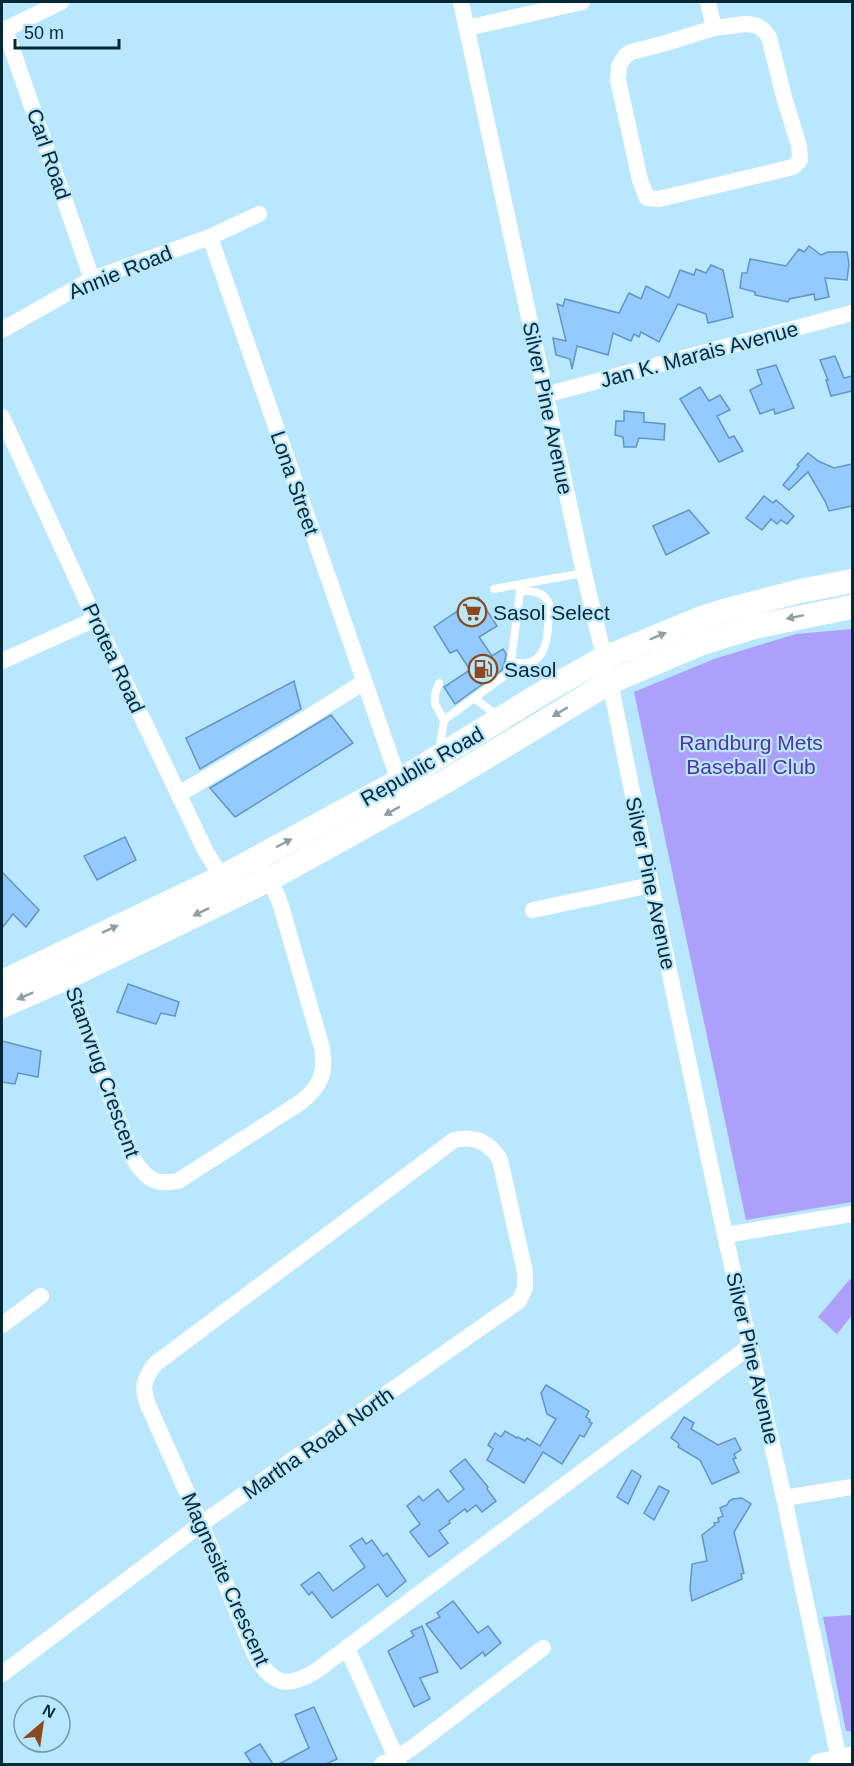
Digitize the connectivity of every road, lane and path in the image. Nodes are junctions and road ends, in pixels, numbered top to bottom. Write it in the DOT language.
graph roads {
  1 [pos="61,2"];
  2 [pos="461,2"];
  3 [pos="582,2"];
  4 [pos="708,2"];
  5 [pos="467,28"];
  6 [pos="714,28"];
  7 [pos="3,30"];
  8 [pos="259,214"];
  9 [pos="210,237"];
  10 [pos="92,279"];
  11 [pos="852,313"];
  12 [pos="2,330"];
  13 [pos="545,395"];
  14 [pos="2,417"];
  15 [pos="584,573"];
  16 [pos="852,581"];
  17 [pos="520,587"];
  18 [pos="494,589"];
  19 [pos="852,607"];
  20 [pos="95,619"];
  21 [pos="604,658"];
  22 [pos="2,661"];
  23 [pos="511,663"];
  24 [pos="364,682"];
  25 [pos="610,682"];
  26 [pos="438,683"];
  27 [pos="474,698"];
  28 [pos="502,719"];
  29 [pos="444,720"];
  30 [pos="438,758"];
  31 [pos="399,781"];
  32 [pos="178,794"];
  33 [pos="256,858"];
  34 [pos="268,880"];
  35 [pos="651,885"];
  36 [pos="226,887"];
  37 [pos="533,910"];
  38 [pos="57,954"];
  39 [pos="68,977"];
  40 [pos="2,982"];
  41 [pos="2,1006"];
  42 [pos="500,1160"];
  43 [pos="852,1214"];
  44 [pos="725,1235"];
  45 [pos="41,1296"];
  46 [pos="2,1325"];
  47 [pos="750,1346"];
  48 [pos="852,1487"];
  49 [pos="784,1498"];
  50 [pos="201,1524"];
  51 [pos="347,1648"];
  52 [pos="543,1648"];
  53 [pos="2,1674"];
  54 [pos="838,1761"];
  55 [pos="392,1762"];
  1 -- 7 [label="street"];
  2 -- 5 [label="street, Silver Pine Avenue"];
  3 -- 5 [label="street"];
  4 -- 6 [label="street"];
  5 -- 13 [label="street, Silver Pine Avenue"];
  6 -- 6 [label="street"];
  7 -- 10 [label="street, Carl Road"];
  8 -- 9 [label="street"];
  9 -- 10 [label="street, Annie Road"];
  9 -- 24 [label="street, Lona Street"];
  10 -- 12 [label="street, Annie Road"];
  11 -- 13 [label="street, Jan K. Marais Avenue"];
  13 -- 15 [label="street, Silver Pine Avenue"];
  14 -- 20 [label="street, Protea Road"];
  15 -- 17 [label="lane"];
  15 -- 21 [label="street, Silver Pine Avenue"];
  21 -- 16 [label="main road, Republic Road, one-way"];
  17 -- 18 [label="lane"];
  17 -- 23 [label="lane"];
  17 -- 23 [label="lane"];
  19 -- 25 [label="main road, Republic Road, one-way"];
  20 -- 22 [label="street"];
  20 -- 32 [label="street, Protea Road"];
  21 -- 25 [label="street, Silver Pine Avenue"];
  21 -- 28 [label="main road, Republic Road"];
  23 -- 27 [label="lane"];
  24 -- 31 [label="street, Lona Street"];
  24 -- 32 [label="street"];
  25 -- 34 [label="main road, Republic Road, one-way"];
  25 -- 35 [label="street, Silver Pine Avenue"];
  26 -- 29 [label="lane"];
  27 -- 28 [label="lane"];
  27 -- 29 [label="lane"];
  28 -- 30 [label="main road, Republic Road"];
  29 -- 30 [label="lane"];
  30 -- 31 [label="main road, Republic Road"];
  33 -- 31 [label="main road, Republic Road, one-way"];
  32 -- 36 [label="street, Protea Road"];
  33 -- 34 [label="street, Stamvrug Crescent"];
  33 -- 36 [label="main road, Republic Road"];
  34 -- 36 [label="main road, Republic Road"];
  34 -- 39 [label="street, Stamvrug Crescent"];
  35 -- 37 [label="street"];
  35 -- 44 [label="street, Silver Pine Avenue"];
  38 -- 36 [label="main road, Republic Road, one-way"];
  36 -- 39 [label="main road, Republic Road, one-way"];
  38 -- 39 [label="street, Stamvrug Crescent"];
  38 -- 40 [label="main road, Republic Road"];
  39 -- 41 [label="main road, Republic Road, one-way"];
  42 -- 50 [label="street, Martha Road North"];
  42 -- 50 [label="street, Magnesite Crescent"];
  43 -- 44 [label="street"];
  44 -- 47 [label="street, Silver Pine Avenue"];
  45 -- 46 [label="street"];
  47 -- 49 [label="street, Silver Pine Avenue"];
  47 -- 51 [label="street, Magnesite Crescent"];
  48 -- 49 [label="street"];
  49 -- 54 [label="street, Silver Pine Avenue"];
  50 -- 51 [label="street, Magnesite Crescent"];
  50 -- 53 [label="street, Martha Road North"];
  51 -- 55 [label="street"];
  52 -- 55 [label="street"];
}
